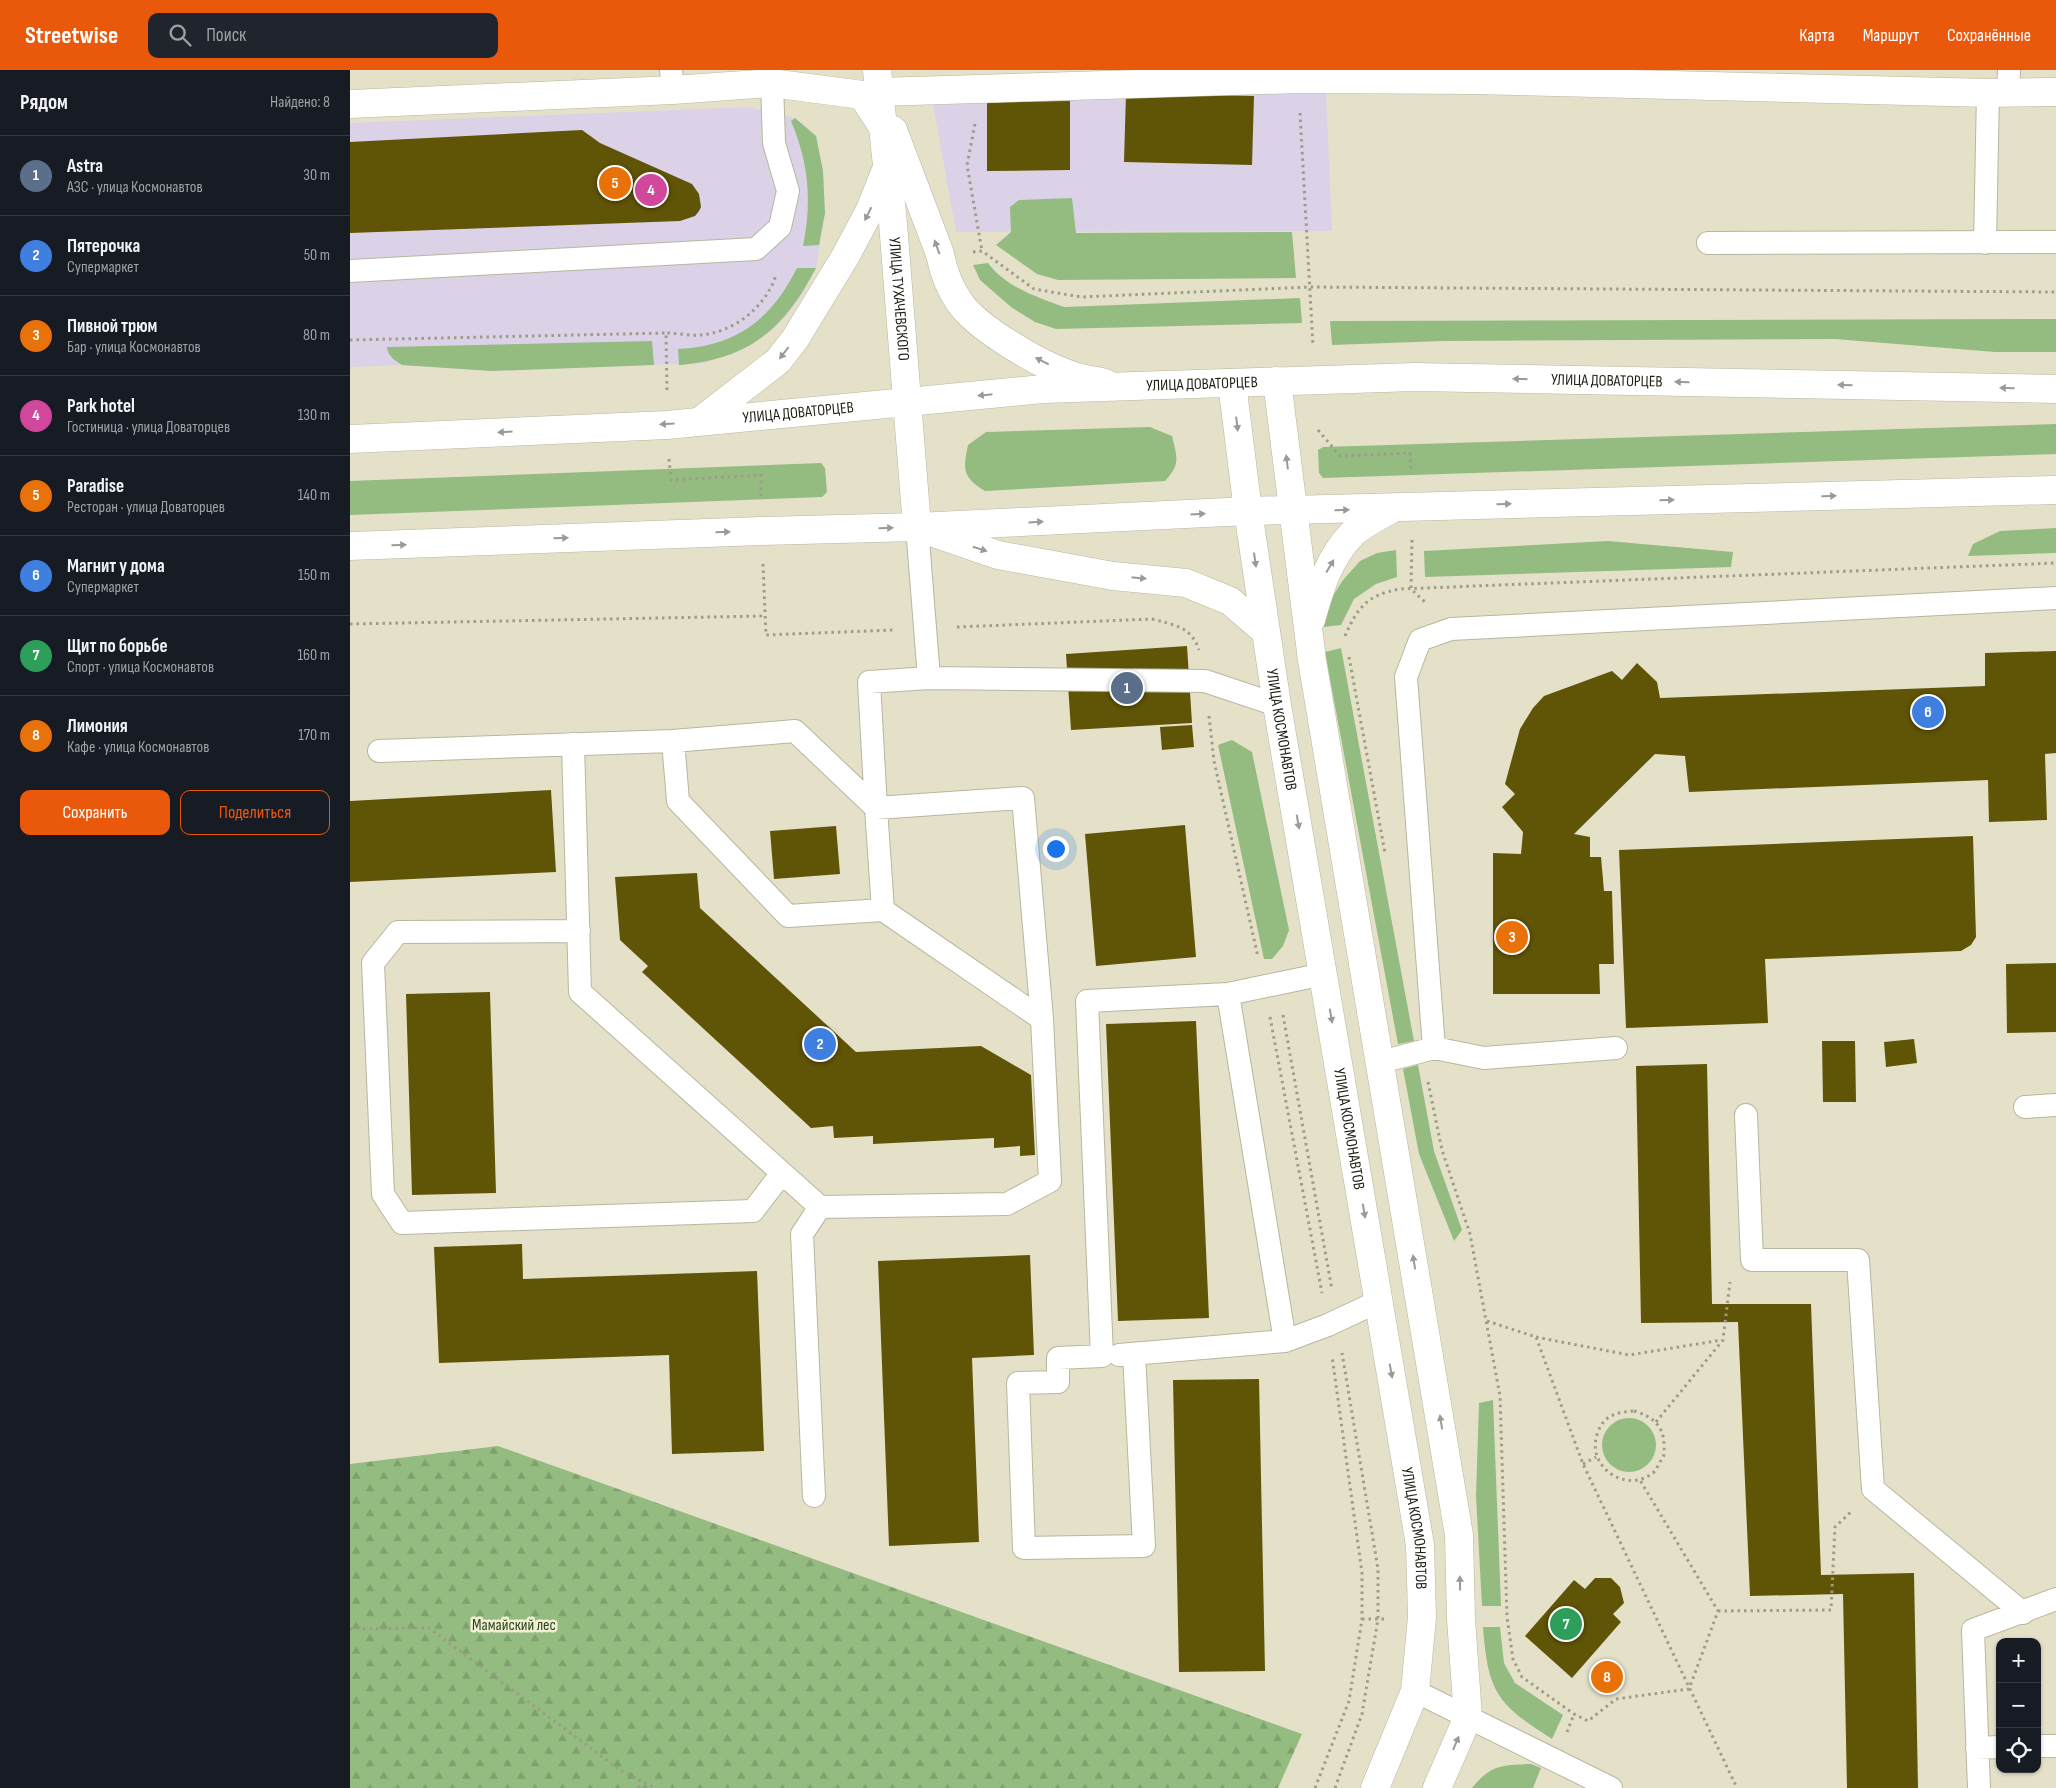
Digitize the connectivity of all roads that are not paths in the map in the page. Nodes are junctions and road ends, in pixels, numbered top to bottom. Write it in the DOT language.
graph roads {
  1 [pos="1472,75"];
  2 [pos="672,80"];
  3 [pos="878,81"];
  4 [pos="772,83"];
  5 [pos="2002,85"];
  6 [pos="2056,92"];
  7 [pos="350,104"];
  8 [pos="884,127"];
  9 [pos="887,169"];
  10 [pos="2056,242"];
  11 [pos="1708,243"];
  12 [pos="1985,243"];
  13 [pos="350,271"];
  14 [pos="1277,381"];
  15 [pos="1232,383"];
  16 [pos="1121,387"];
  17 [pos="2056,389"];
  18 [pos="907,402"];
  19 [pos="700,422"];
  20 [pos="350,439"];
  21 [pos="2056,490"];
  22 [pos="1394,507"];
  23 [pos="1293,510"];
  24 [pos="1248,511"];
  25 [pos="917,527"];
  26 [pos="350,546"];
  27 [pos="2056,598"];
  28 [pos="1266,632"];
  29 [pos="1309,635"];
  30 [pos="929,678"];
  31 [pos="1277,705"];
  32 [pos="673,741"];
  33 [pos="573,744"];
  34 [pos="380,751"];
  35 [pos="876,808"];
  36 [pos="883,910"];
  37 [pos="579,930"];
  38 [pos="1324,974"];
  39 [pos="1228,994"];
  40 [pos="1042,1019"];
  41 [pos="1434,1048"];
  42 [pos="1616,1048"];
  43 [pos="1381,1062"];
  44 [pos="2056,1104"];
  45 [pos="2025,1107"];
  46 [pos="1746,1115"];
  47 [pos="782,1172"];
  48 [pos="820,1207"];
  49 [pos="1379,1301"];
  50 [pos="1285,1341"];
  51 [pos="1134,1354"];
  52 [pos="1102,1356"];
  53 [pos="814,1496"];
  54 [pos="2056,1599"];
  55 [pos="2023,1613"];
  56 [pos="1415,1691"];
  57 [pos="1468,1717"];
  58 [pos="2041,1746"];
  59 [pos="2056,1746"];
  60 [pos="1996,1747"];
  61 [pos="1977,1748"];
  62 [pos="1374,1788"];
  63 [pos="1437,1788"];
  64 [pos="1611,1788"];
  65 [pos="1979,1788"];
  1 -- 3 [label="main road"];
  1 -- 5 [label="main road"];
  2 -- 4 [label="main road"];
  2 -- 7 [label="main road"];
  3 -- 8 [label="main road, УЛИЦА ТУХАЧЕВСКОГО"];
  16 -- 3 [label="main road, one-way"];
  4 -- 8 [label="main road"];
  4 -- 13 [label="lane"];
  5 -- 6 [label="main road"];
  5 -- 12 [label="lane"];
  8 -- 9 [label="main road, УЛИЦА ТУХАЧЕВСКОГО"];
  9 -- 18 [label="main road, УЛИЦА ТУХАЧЕВСКОГО"];
  9 -- 19 [label="main road, one-way"];
  10 -- 12 [label="lane"];
  11 -- 12 [label="lane"];
  14 -- 15 [label="main road, УЛИЦА ДОВАТОРЦЕВ"];
  17 -- 14 [label="main road, УЛИЦА ДОВАТОРЦЕВ, one-way"];
  23 -- 14 [label="main road, one-way"];
  15 -- 16 [label="main road, УЛИЦА ДОВАТОРЦЕВ"];
  15 -- 24 [label="main road, УЛИЦА КОСМОНАВТОВ, one-way"];
  16 -- 18 [label="main road, УЛИЦА ДОВАТОРЦЕВ, one-way"];
  18 -- 19 [label="main road, УЛИЦА ДОВАТОРЦЕВ"];
  18 -- 25 [label="main road, УЛИЦА ТУХАЧЕВСКОГО"];
  19 -- 20 [label="main road, УЛИЦА ДОВАТОРЦЕВ, one-way"];
  22 -- 21 [label="main road, one-way"];
  23 -- 22 [label="main road, one-way"];
  29 -- 22 [label="main road, one-way"];
  23 -- 24 [label="main road"];
  23 -- 29 [label="main road"];
  25 -- 24 [label="main road, one-way"];
  24 -- 28 [label="main road, УЛИЦА КОСМОНАВТОВ, one-way"];
  26 -- 25 [label="main road, one-way"];
  25 -- 28 [label="main road, one-way"];
  25 -- 30 [label="lane"];
  27 -- 41 [label="lane"];
  28 -- 31 [label="main road, УЛИЦА КОСМОНАВТОВ"];
  29 -- 43 [label="main road"];
  30 -- 31 [label="lane"];
  30 -- 35 [label="lane"];
  31 -- 38 [label="main road, УЛИЦА КОСМОНАВТОВ, one-way"];
  32 -- 33 [label="lane"];
  32 -- 35 [label="lane"];
  32 -- 36 [label="lane"];
  33 -- 34 [label="lane"];
  33 -- 37 [label="lane"];
  35 -- 36 [label="lane"];
  35 -- 40 [label="lane"];
  36 -- 40 [label="lane"];
  37 -- 47 [label="lane"];
  37 -- 47 [label="lane"];
  38 -- 39 [label="lane"];
  38 -- 49 [label="main road, УЛИЦА КОСМОНАВТОВ, one-way"];
  39 -- 50 [label="lane"];
  39 -- 52 [label="lane"];
  40 -- 48 [label="lane"];
  41 -- 42 [label="lane"];
  41 -- 43 [label="lane"];
  57 -- 43 [label="main road, one-way"];
  44 -- 45 [label="lane"];
  46 -- 55 [label="lane"];
  47 -- 48 [label="lane"];
  48 -- 53 [label="lane"];
  49 -- 50 [label="lane"];
  49 -- 56 [label="main road, УЛИЦА КОСМОНАВТОВ, one-way"];
  50 -- 51 [label="lane"];
  51 -- 52 [label="lane"];
  51 -- 52 [label="lane"];
  54 -- 55 [label="lane"];
  55 -- 61 [label="lane"];
  56 -- 57 [label="lane"];
  56 -- 62 [label="main road, УЛИЦА КОСМОНАВТОВ"];
  63 -- 57 [label="main road, one-way"];
  57 -- 64 [label="lane"];
  58 -- 59 [label="lane"];
  60 -- 61 [label="lane"];
  61 -- 65 [label="lane"];
}
